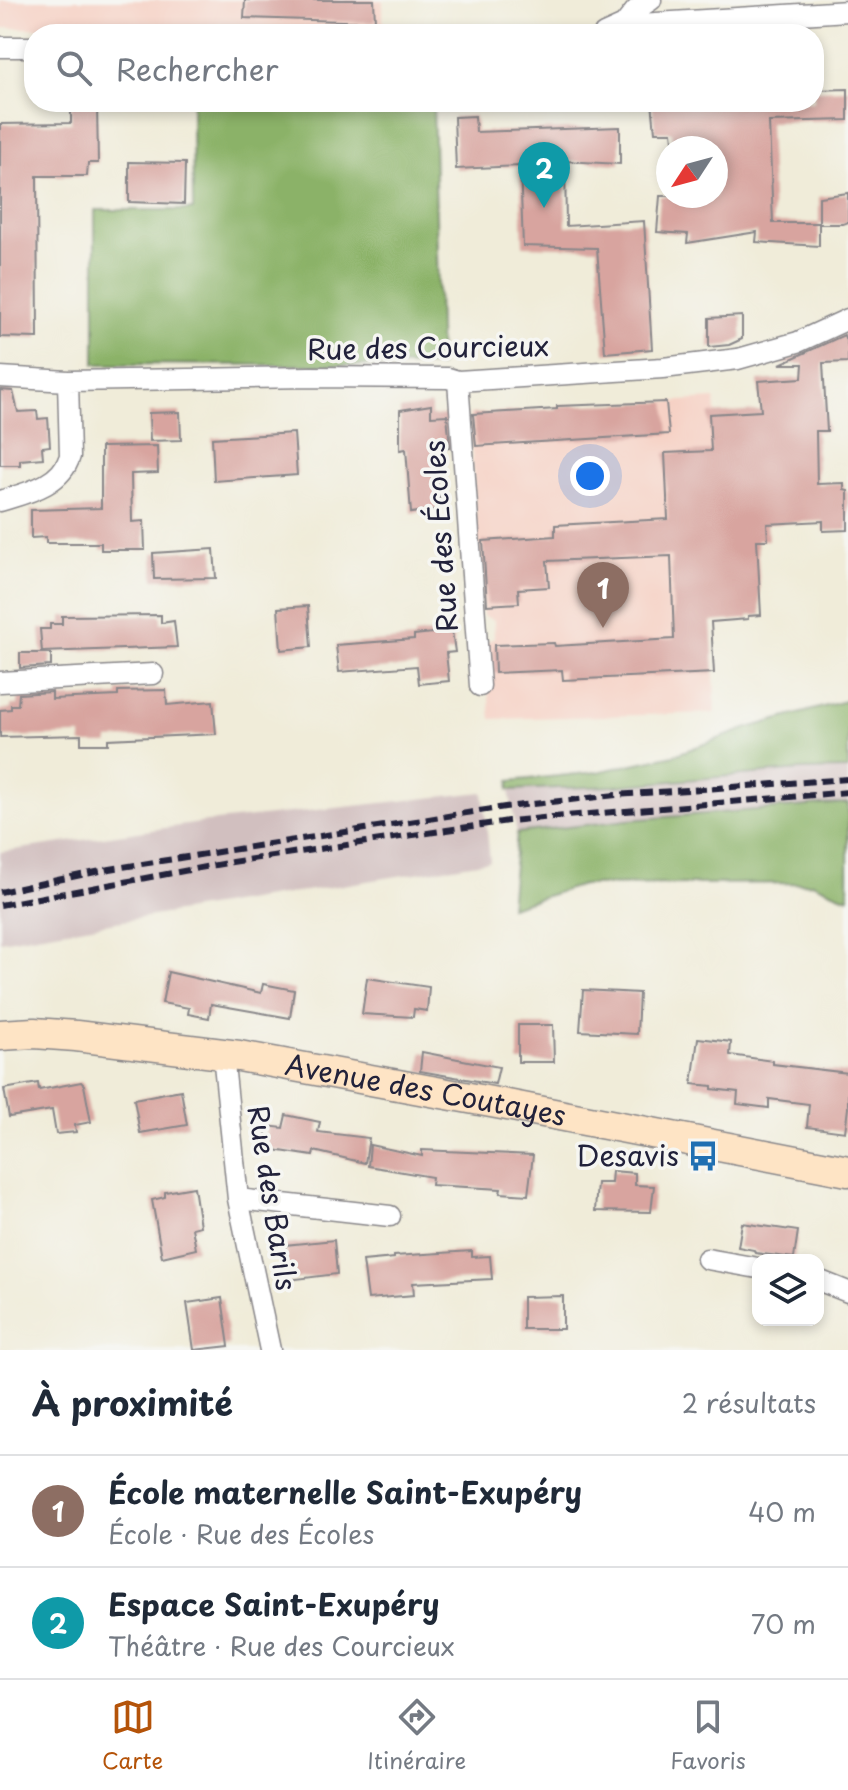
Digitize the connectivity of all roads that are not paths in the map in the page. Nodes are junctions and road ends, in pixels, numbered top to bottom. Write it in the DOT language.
graph roads {
  1 [pos="651,0"];
  2 [pos="848,11"];
  3 [pos="625,24"];
  4 [pos="640,24"];
  5 [pos="0,47"];
  6 [pos="24,47"];
  7 [pos="848,319"];
  8 [pos="0,377"];
  9 [pos="68,381"];
  10 [pos="458,381"];
  11 [pos="0,501"];
  12 [pos="153,674"];
  13 [pos="0,682"];
  14 [pos="480,686"];
  15 [pos="0,1035"];
  16 [pos="223,1054"];
  17 [pos="848,1171"];
  18 [pos="238,1199"];
  19 [pos="390,1216"];
  20 [pos="707,1259"];
  21 [pos="752,1267"];
  22 [pos="824,1282"];
  23 [pos="848,1292"];
  24 [pos="270,1350"];
  1 -- 3 [label="street"];
  2 -- 4 [label="street"];
  5 -- 6 [label="street"];
  7 -- 10 [label="street, Rue des Courcieux"];
  8 -- 9 [label="street, Rue des Courcieux"];
  9 -- 10 [label="street, Rue des Courcieux"];
  9 -- 11 [label="street"];
  10 -- 14 [label="street, Rue des Écoles"];
  12 -- 13 [label="street"];
  15 -- 16 [label="street, Avenue des Coutayes"];
  16 -- 17 [label="street, Avenue des Coutayes"];
  16 -- 18 [label="street, Rue des Barils"];
  18 -- 19 [label="street"];
  18 -- 24 [label="street, Rue des Barils"];
  20 -- 21 [label="street"];
  22 -- 23 [label="street"];
}
